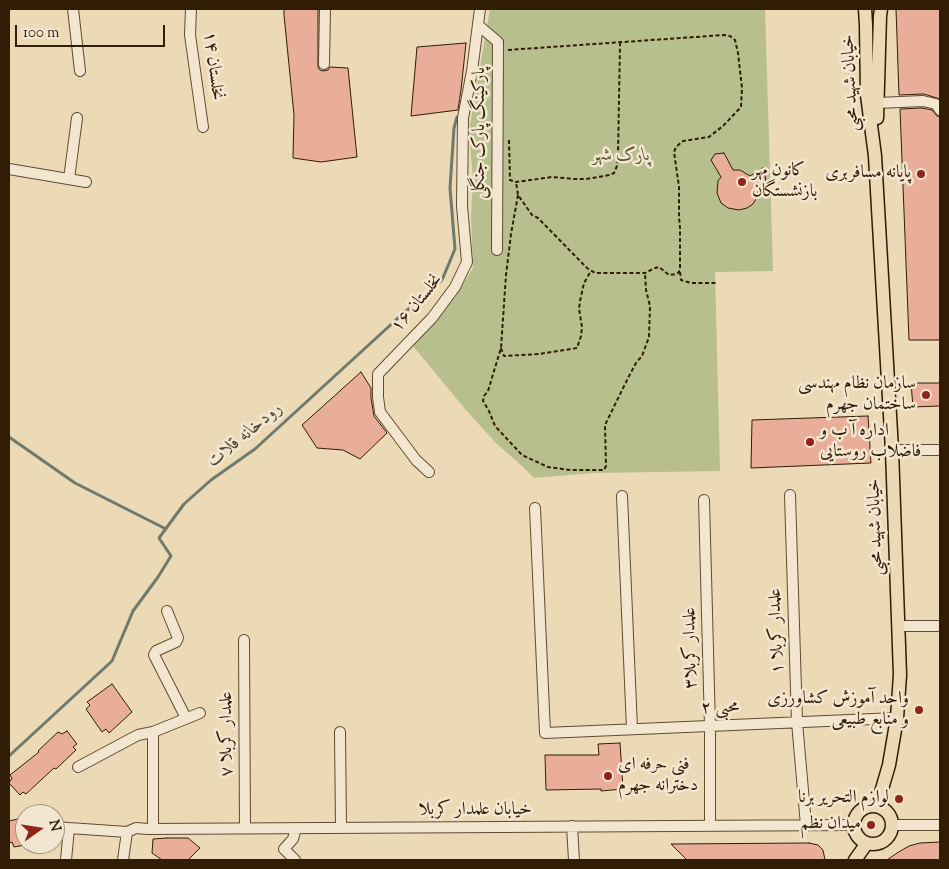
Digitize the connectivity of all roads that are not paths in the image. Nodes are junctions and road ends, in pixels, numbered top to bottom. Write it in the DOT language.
graph roads {
  1 [pos="73,9"];
  2 [pos="191,9"];
  3 [pos="325,9"];
  4 [pos="480,9"];
  5 [pos="865,9"];
  6 [pos="881,9"];
  7 [pos="478,25"];
  8 [pos="324,64"];
  9 [pos="80,71"];
  10 [pos="877,103"];
  11 [pos="940,110"];
  12 [pos="77,118"];
  13 [pos="203,128"];
  14 [pos="875,156"];
  15 [pos="9,169"];
  16 [pos="69,179"];
  17 [pos="86,182"];
  18 [pos="498,250"];
  19 [pos="892,450"];
  20 [pos="940,450"];
  21 [pos="429,472"];
  22 [pos="622,496"];
  23 [pos="790,496"];
  24 [pos="704,500"];
  25 [pos="534,508"];
  26 [pos="167,611"];
  27 [pos="898,626"];
  28 [pos="940,626"];
  29 [pos="244,640"];
  30 [pos="200,712"];
  31 [pos="186,718"];
  32 [pos="897,718"];
  33 [pos="797,722"];
  34 [pos="710,726"];
  35 [pos="632,729"];
  36 [pos="153,732"];
  37 [pos="340,732"];
  38 [pos="78,767"];
  39 [pos="877,806"];
  40 [pos="806,825"];
  41 [pos="853,825"];
  42 [pos="940,825"];
  43 [pos="572,826"];
  44 [pos="710,826"];
  45 [pos="892,826"];
  46 [pos="65,828"];
  47 [pos="69,828"];
  48 [pos="245,828"];
  49 [pos="296,828"];
  50 [pos="342,828"];
  51 [pos="153,829"];
  52 [pos="127,832"];
  53 [pos="867,843"];
  54 [pos="66,860"];
  55 [pos="123,860"];
  56 [pos="295,860"];
  57 [pos="574,860"];
  58 [pos="855,860"];
  1 -- 9 [label="street"];
  2 -- 13 [label="street, نخلستان ۱۴"];
  3 -- 8 [label="street"];
  4 -- 7 [label="street, نخلستان ۱۶"];
  5 -- 14 [label="main road, خیابان شهید محبی"];
  6 -- 10 [label="main road, خیابان شهید محبی"];
  7 -- 18 [label="street, پارکینگ پارک جنگلی"];
  7 -- 21 [label="street, نخلستان ۱۶"];
  10 -- 11 [label="street"];
  10 -- 14 [label="main road, خیابان شهید محبی"];
  12 -- 16 [label="street"];
  14 -- 19 [label="main road, خیابان شهید محبی"];
  15 -- 16 [label="street"];
  16 -- 17 [label="street"];
  19 -- 20 [label="street"];
  19 -- 27 [label="main road, خیابان شهید محبی"];
  22 -- 35 [label="street"];
  23 -- 33 [label="street, علمدار کربلا ۱"];
  24 -- 34 [label="street, علمدار کربلا۳"];
  25 -- 35 [label="street, محبی ۲"];
  26 -- 31 [label="street"];
  27 -- 28 [label="street"];
  27 -- 32 [label="main road, خیابان شهید محبی"];
  29 -- 48 [label="street, علمدار کربلا ۷"];
  30 -- 31 [label="street"];
  31 -- 36 [label="street"];
  32 -- 33 [label="street, محبی ۲"];
  32 -- 39 [label="main road, خیابان شهید محبی"];
  33 -- 34 [label="street, محبی ۲"];
  33 -- 40 [label="street, علمدار کربلا ۱"];
  34 -- 35 [label="street, محبی ۲"];
  34 -- 44 [label="street, علمدار کربلا۳"];
  36 -- 38 [label="street"];
  36 -- 51 [label="street"];
  37 -- 50 [label="street"];
  39 -- 41 [label="main road"];
  39 -- 45 [label="main road"];
  40 -- 41 [label="street, خیابان علمدار کربلا"];
  40 -- 44 [label="street, خیابان علمدار کربلا"];
  41 -- 53 [label="main road"];
  42 -- 45 [label="street"];
  43 -- 44 [label="street, خیابان علمدار کربلا"];
  43 -- 50 [label="street, خیابان علمدار کربلا"];
  43 -- 57 [label="street"];
  45 -- 53 [label="main road"];
  46 -- 47 [label="street, خیابان علمدار کربلا"];
  47 -- 52 [label="street, خیابان علمدار کربلا"];
  47 -- 54 [label="street"];
  48 -- 49 [label="street, خیابان علمدار کربلا"];
  48 -- 51 [label="street, خیابان علمدار کربلا"];
  49 -- 50 [label="street, خیابان علمدار کربلا"];
  49 -- 56 [label="street"];
  51 -- 52 [label="street, خیابان علمدار کربلا"];
  52 -- 55 [label="street"];
  53 -- 58 [label="main road"];
}
